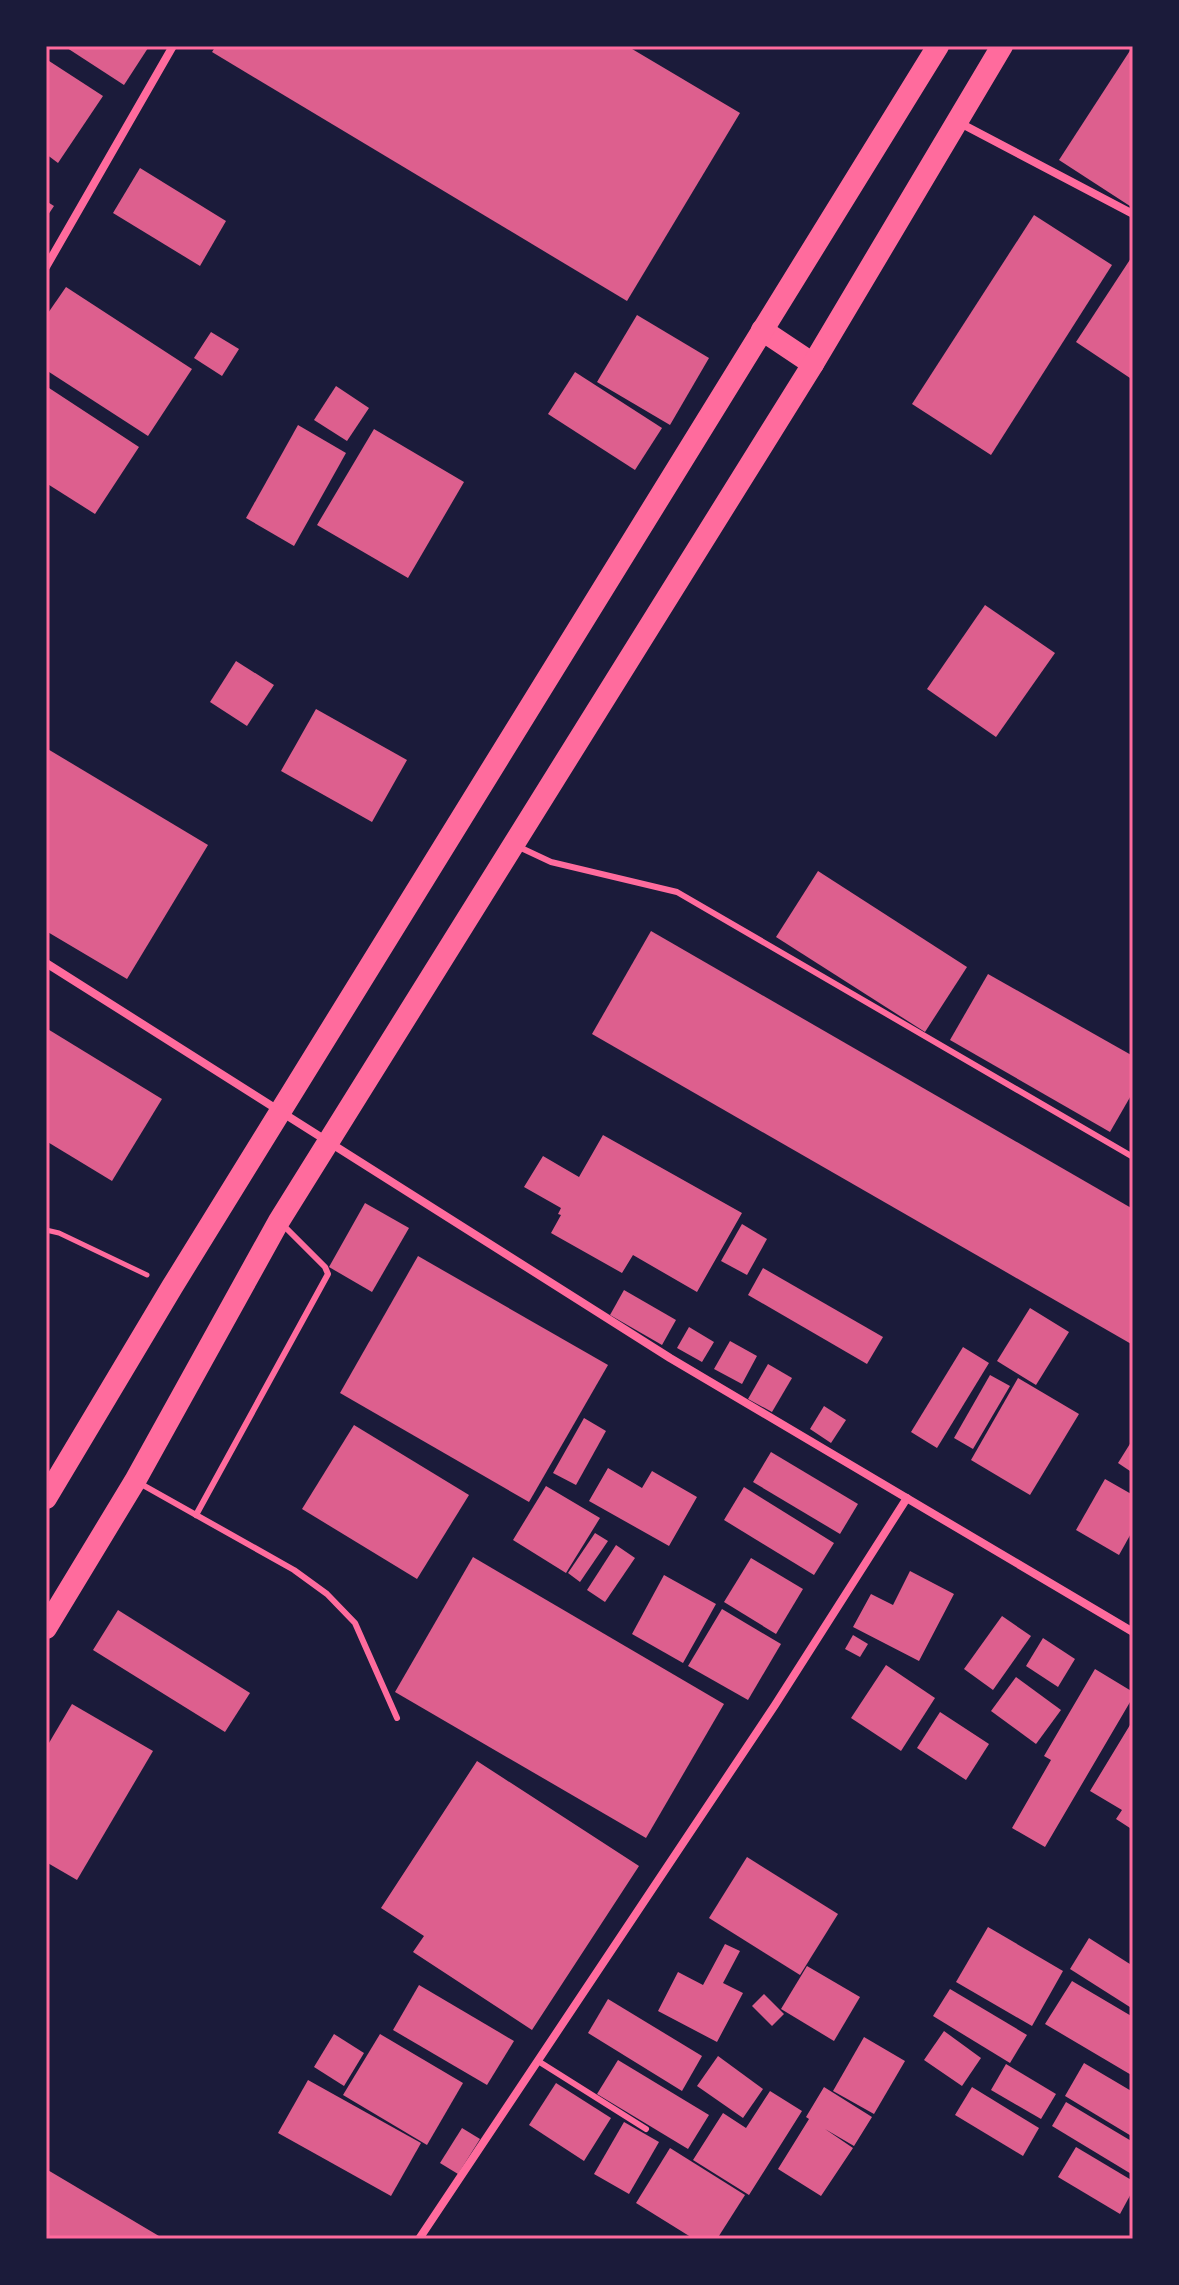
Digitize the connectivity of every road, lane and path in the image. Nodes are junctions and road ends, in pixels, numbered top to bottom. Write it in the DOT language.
graph roads {
  1 [pos="173,46"];
  2 [pos="938,46"];
  3 [pos="1002,46"];
  4 [pos="956,121"];
  5 [pos="1133,214"];
  6 [pos="46,267"];
  7 [pos="762,330"];
  8 [pos="813,364"];
  9 [pos="515,845"];
  10 [pos="46,963"];
  11 [pos="280,1110"];
  12 [pos="331,1142"];
  13 [pos="1133,1157"];
  14 [pos="279,1221"];
  15 [pos="46,1230"];
  16 [pos="146,1274"];
  17 [pos="135,1481"];
  18 [pos="46,1498"];
  19 [pos="907,1498"];
  20 [pos="196,1515"];
  21 [pos="46,1628"];
  22 [pos="1133,1632"];
  23 [pos="397,1718"];
  24 [pos="538,2061"];
  25 [pos="646,2129"];
  26 [pos="419,2239"];
  1 -- 6 [label="street"];
  2 -- 7 [label="highway"];
  3 -- 4 [label="highway"];
  4 -- 5 [label="street"];
  4 -- 8 [label="highway"];
  7 -- 8 [label="highway"];
  7 -- 11 [label="highway"];
  8 -- 9 [label="highway"];
  9 -- 12 [label="highway"];
  9 -- 13 [label="lane"];
  10 -- 11 [label="street"];
  11 -- 12 [label="street"];
  11 -- 18 [label="highway"];
  12 -- 14 [label="highway"];
  12 -- 19 [label="street"];
  14 -- 17 [label="highway"];
  14 -- 20 [label="lane"];
  15 -- 16 [label="path"];
  17 -- 20 [label="lane"];
  17 -- 21 [label="highway"];
  19 -- 22 [label="street"];
  19 -- 24 [label="street"];
  20 -- 23 [label="lane"];
  24 -- 25 [label="lane"];
  24 -- 26 [label="street"];
}
